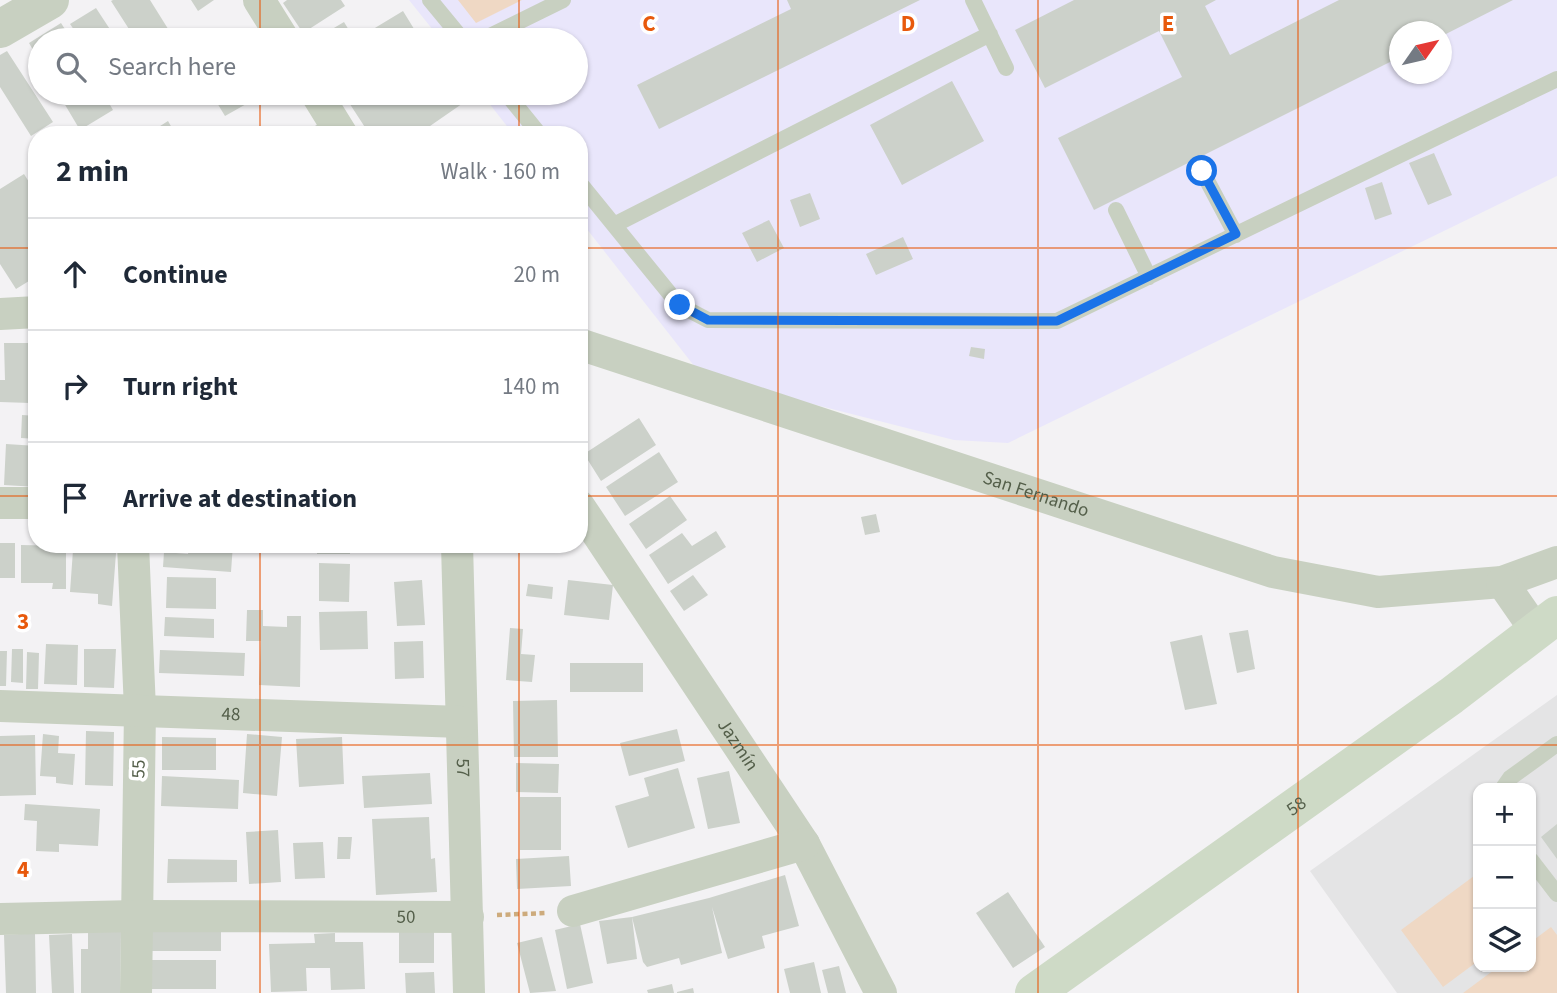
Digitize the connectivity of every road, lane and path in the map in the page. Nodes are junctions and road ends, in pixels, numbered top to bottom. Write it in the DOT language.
graph roads {
  1 [pos="50,0"];
  2 [pos="259,0"];
  3 [pos="430,0"];
  4 [pos="563,0"];
  5 [pos="973,0"];
  6 [pos="276,28"];
  7 [pos="453,28"];
  8 [pos="506,28"];
  9 [pos="0,29"];
  10 [pos="990,34"];
  11 [pos="1006,68"];
  12 [pos="1557,79"];
  13 [pos="323,105"];
  14 [pos="516,105"];
  15 [pos="336,126"];
  16 [pos="533,126"];
  17 [pos="1202,171"];
  18 [pos="588,193"];
  19 [pos="1116,210"];
  20 [pos="614,225"];
  21 [pos="1236,234"];
  22 [pos="1149,277"];
  23 [pos="588,347"];
  24 [pos="0,503"];
  25 [pos="28,503"];
  26 [pos="588,520"];
  27 [pos="133,553"];
  28 [pos="457,553"];
  29 [pos="1557,562"];
  30 [pos="1502,582"];
  31 [pos="1546,623"];
  32 [pos="0,706"];
  33 [pos="140,710"];
  34 [pos="461,722"];
  35 [pos="1557,744"];
  36 [pos="1506,783"];
  37 [pos="804,844"];
  38 [pos="1536,867"];
  39 [pos="1557,894"];
  40 [pos="573,911"];
  41 [pos="136,916"];
  42 [pos="468,916"];
  43 [pos="0,919"];
  44 [pos="136,993"];
  45 [pos="469,993"];
  46 [pos="881,993"];
  47 [pos="1034,993"];
  1 -- 9 [label="street"];
  2 -- 6 [label="street"];
  3 -- 7 [label="lane"];
  4 -- 8 [label="lane"];
  5 -- 10 [label="lane"];
  10 -- 11 [label="lane"];
  10 -- 20 [label="lane"];
  12 -- 21 [label="lane"];
  13 -- 15 [label="street"];
  14 -- 16 [label="lane"];
  17 -- 21 [label="lane"];
  18 -- 20 [label="lane"];
  19 -- 22 [label="lane"];
  20 -- 22 [label="lane"];
  21 -- 22 [label="lane"];
  23 -- 30 [label="street, San Fernando"];
  24 -- 25 [label="street"];
  26 -- 37 [label="street, Jazmín"];
  27 -- 33 [label="street, 55"];
  28 -- 34 [label="street, 57"];
  29 -- 30 [label="street, San Fernando"];
  30 -- 31 [label="street"];
  31 -- 47 [label="main road, 58"];
  32 -- 33 [label="street, 48"];
  33 -- 34 [label="street, 48"];
  33 -- 41 [label="street, 55"];
  34 -- 42 [label="street, 57"];
  35 -- 36 [label="lane"];
  37 -- 40 [label="street"];
  37 -- 46 [label="street, Jazmín"];
  38 -- 39 [label="lane"];
  40 -- 42 [label="path"];
  41 -- 42 [label="street, 50"];
  41 -- 43 [label="street, 50"];
  41 -- 44 [label="street, 55"];
  42 -- 45 [label="street, 57"];
}
